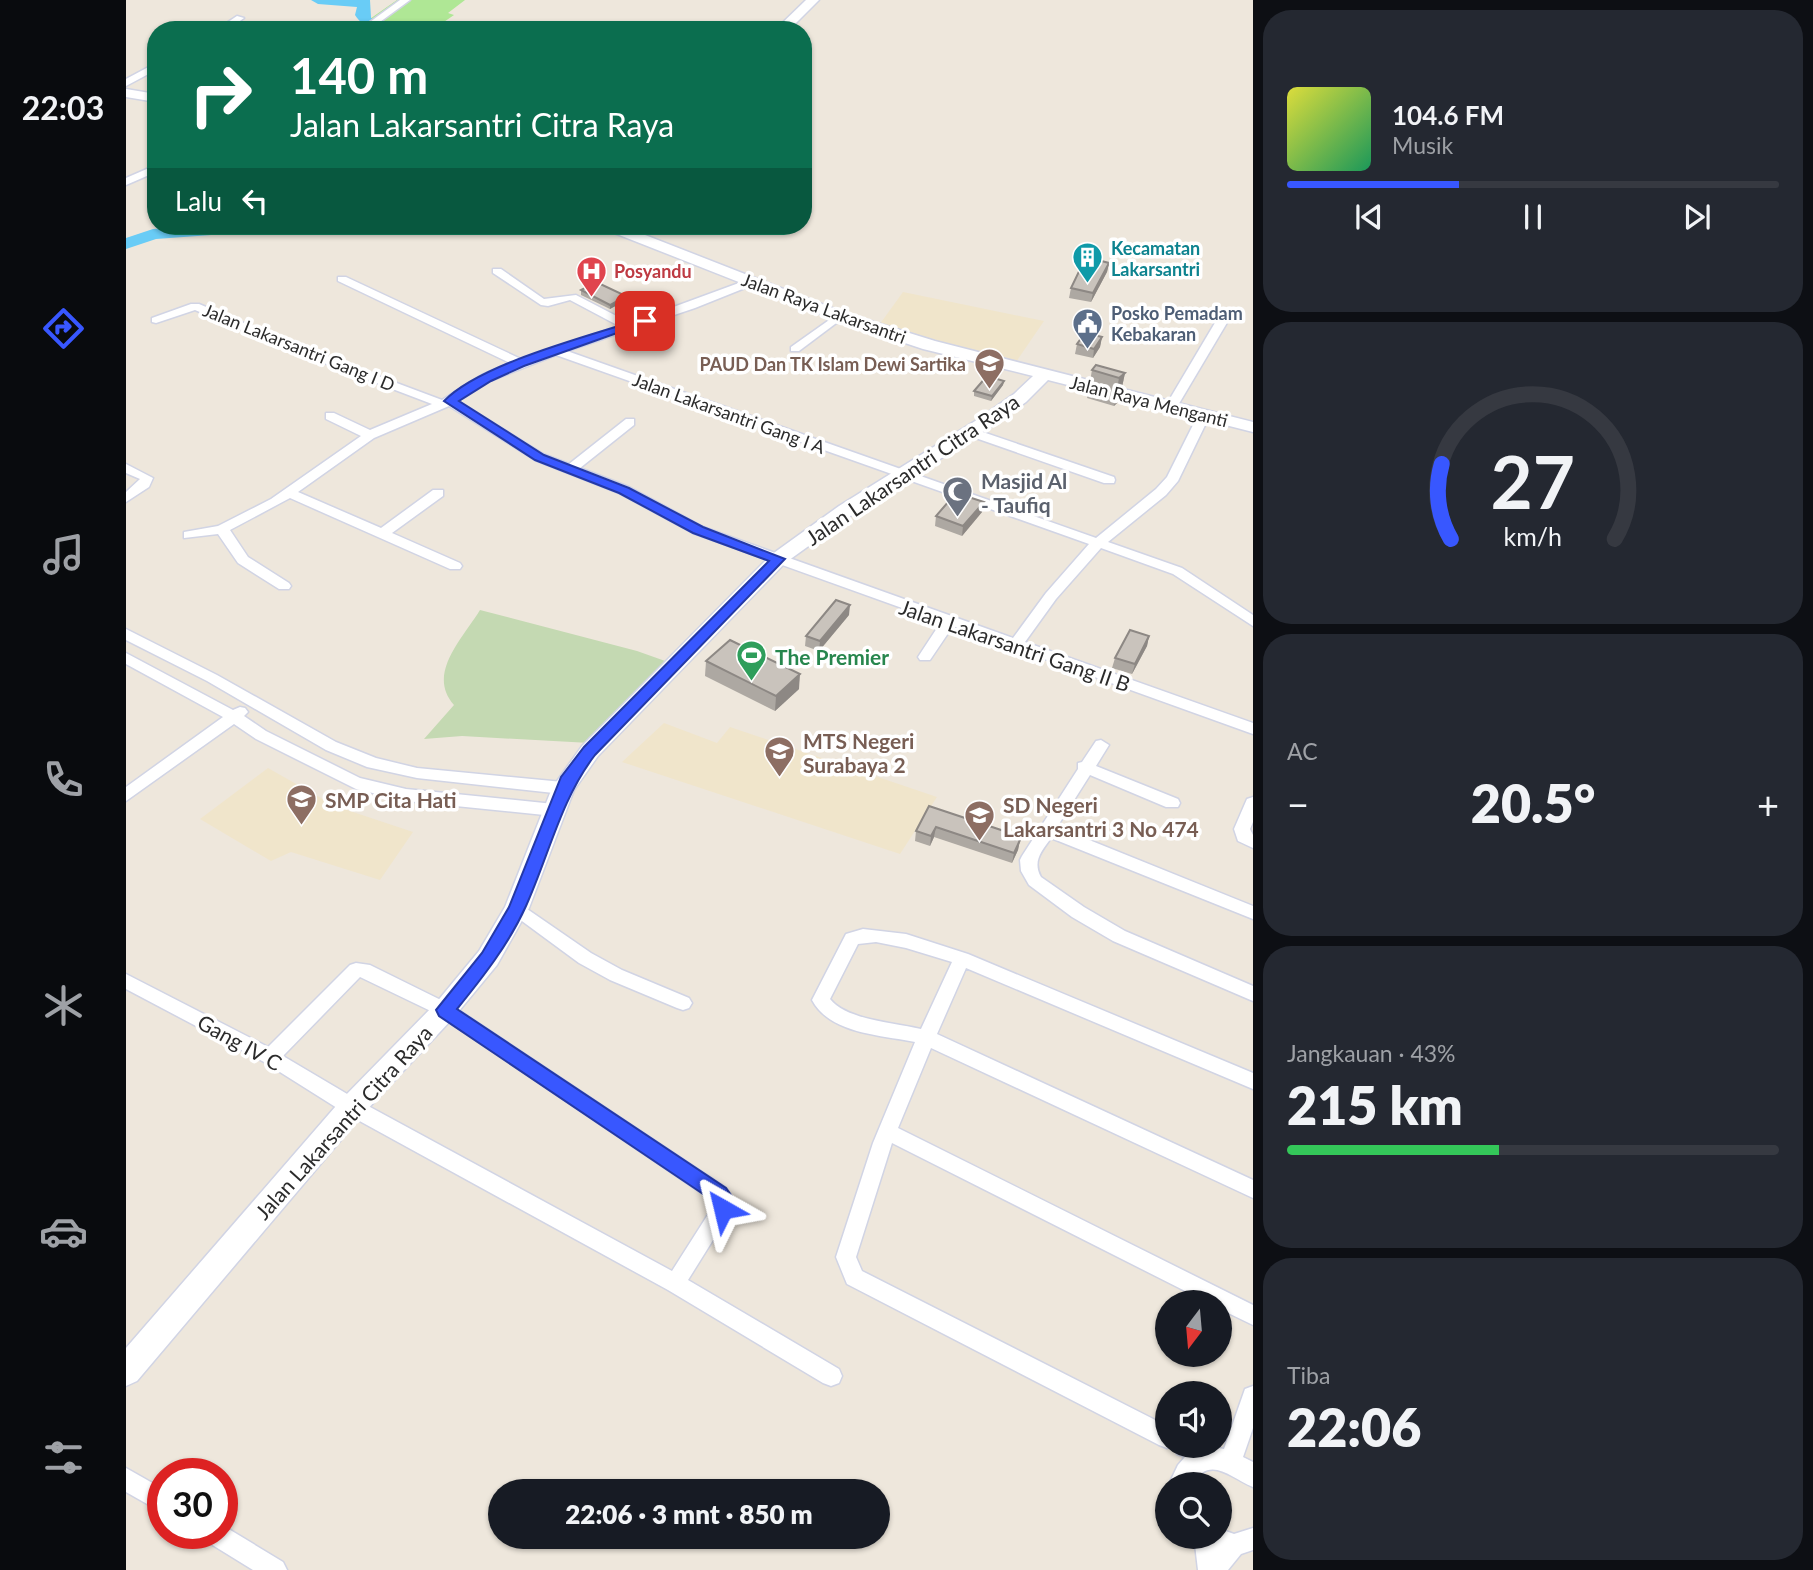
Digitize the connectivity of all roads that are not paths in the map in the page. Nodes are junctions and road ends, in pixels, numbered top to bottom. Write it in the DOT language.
graph roads {
  1 [pos="406,0"];
  2 [pos="813,0"];
  3 [pos="240,18"];
  4 [pos="235,21"];
  5 [pos="376,21"];
  6 [pos="791,21"];
  7 [pos="147,71"];
  8 [pos="126,83"];
  9 [pos="126,93"];
  10 [pos="147,96"];
  11 [pos="147,174"];
  12 [pos="126,182"];
  13 [pos="632,235"];
  14 [pos="497,271"];
  15 [pos="342,279"];
  16 [pos="751,282"];
  17 [pos="839,316"];
  18 [pos="1225,316"];
  19 [pos="156,320"];
  20 [pos="629,327"];
  21 [pos="795,349"];
  22 [pos="556,351"];
  23 [pos="520,363"];
  24 [pos="1044,375"];
  25 [pos="446,403"];
  26 [pos="1171,407"];
  27 [pos="1204,415"];
  28 [pos="330,416"];
  29 [pos="630,422"];
  30 [pos="1253,427"];
  31 [pos="971,432"];
  32 [pos="370,435"];
  33 [pos="126,468"];
  34 [pos="570,470"];
  35 [pos="902,474"];
  36 [pos="1109,480"];
  37 [pos="289,493"];
  38 [pos="438,493"];
  39 [pos="126,498"];
  40 [pos="222,529"];
  41 [pos="383,534"];
  42 [pos="190,535"];
  43 [pos="1097,544"];
  44 [pos="778,559"];
  45 [pos="456,566"];
  46 [pos="284,586"];
  47 [pos="950,620"];
  48 [pos="1253,621"];
  49 [pos="126,635"];
  50 [pos="1017,643"];
  51 [pos="925,657"];
  52 [pos="126,658"];
  53 [pos="256,703"];
  54 [pos="233,716"];
  55 [pos="1253,729"];
  56 [pos="1101,745"];
  57 [pos="1084,768"];
  58 [pos="126,795"];
  59 [pos="558,799"];
  60 [pos="1172,803"];
  61 [pos="1253,803"];
  62 [pos="1048,830"];
  63 [pos="1253,842"];
  64 [pos="517,908"];
  65 [pos="1253,913"];
  66 [pos="962,959"];
  67 [pos="126,981"];
  68 [pos="1253,994"];
  69 [pos="683,1003"];
  70 [pos="445,1010"];
  71 [pos="926,1037"];
  72 [pos="270,1057"];
  73 [pos="1253,1082"];
  74 [pos="352,1107"];
  75 [pos="888,1132"];
  76 [pos="1253,1189"];
  77 [pos="675,1283"];
  78 [pos="1253,1315"];
  79 [pos="126,1371"];
  80 [pos="831,1376"];
  81 [pos="1253,1395"];
  82 [pos="1155,1431"];
  83 [pos="1220,1459"];
  84 [pos="1185,1472"];
  85 [pos="1253,1476"];
  86 [pos="126,1479"];
  87 [pos="147,1492"];
  88 [pos="1243,1542"];
  89 [pos="238,1548"];
  90 [pos="1208,1549"];
  91 [pos="275,1570"];
  92 [pos="1212,1570"];
  1 -- 5 [label="street"];
  2 -- 6 [label="street"];
  3 -- 4 [label="street"];
  7 -- 8 [label="street"];
  9 -- 10 [label="street"];
  11 -- 12 [label="street"];
  13 -- 16 [label="main road, Jalan Raya Lakarsantri"];
  14 -- 20 [label="street"];
  15 -- 23 [label="street"];
  16 -- 17 [label="main road, Jalan Raya Lakarsantri"];
  16 -- 20 [label="street"];
  17 -- 21 [label="street"];
  17 -- 24 [label="main road, Jalan Raya Lakarsantri"];
  18 -- 26 [label="street"];
  19 -- 25 [label="street, Jalan Lakarsantri Gang I D"];
  20 -- 22 [label="street"];
  22 -- 23 [label="street"];
  22 -- 35 [label="street, Jalan Lakarsantri Gang I A"];
  23 -- 25 [label="street"];
  24 -- 26 [label="street, Jalan Raya Menganti"];
  24 -- 31 [label="street, Jalan Lakarsantri Citra Raya"];
  25 -- 32 [label="street"];
  25 -- 34 [label="street, Jalan Lakarsantri Gang I D"];
  26 -- 27 [label="street, Jalan Raya Menganti"];
  27 -- 30 [label="street, Jalan Raya Menganti"];
  27 -- 43 [label="street"];
  28 -- 32 [label="street"];
  29 -- 34 [label="street"];
  31 -- 35 [label="street, Jalan Lakarsantri Citra Raya"];
  31 -- 36 [label="street"];
  32 -- 37 [label="street"];
  33 -- 39 [label="street"];
  34 -- 44 [label="street, Jalan Lakarsantri Gang II B"];
  35 -- 43 [label="street, Jalan Lakarsantri Gang I A"];
  35 -- 44 [label="street, Jalan Lakarsantri Citra Raya"];
  37 -- 40 [label="street"];
  37 -- 41 [label="street"];
  38 -- 41 [label="street"];
  40 -- 42 [label="street"];
  40 -- 46 [label="street"];
  41 -- 45 [label="street"];
  43 -- 48 [label="street, Jalan Lakarsantri Gang I A"];
  43 -- 50 [label="street"];
  44 -- 47 [label="street, Jalan Lakarsantri Gang II B"];
  44 -- 59 [label="street, Jalan Lakarsantri Citra Raya"];
  47 -- 50 [label="street, Jalan Lakarsantri Gang II B"];
  47 -- 51 [label="street"];
  49 -- 53 [label="street"];
  50 -- 55 [label="street, Jalan Lakarsantri Gang II B"];
  52 -- 54 [label="street"];
  53 -- 54 [label="street"];
  53 -- 59 [label="street"];
  54 -- 58 [label="street"];
  54 -- 59 [label="street"];
  56 -- 57 [label="street"];
  57 -- 60 [label="street"];
  57 -- 62 [label="street"];
  59 -- 64 [label="street, Jalan Lakarsantri Citra Raya"];
  61 -- 63 [label="street"];
  62 -- 65 [label="street"];
  62 -- 68 [label="street"];
  64 -- 69 [label="street"];
  64 -- 70 [label="street, Jalan Lakarsantri Citra Raya"];
  66 -- 71 [label="street"];
  66 -- 71 [label="street"];
  66 -- 73 [label="street"];
  67 -- 72 [label="street, Gang IV C"];
  70 -- 72 [label="street"];
  70 -- 74 [label="street, Jalan Lakarsantri Citra Raya"];
  70 -- 77 [label="street"];
  71 -- 75 [label="street"];
  71 -- 76 [label="street"];
  72 -- 74 [label="street, Gang IV C"];
  74 -- 77 [label="street, Gang IV C"];
  74 -- 79 [label="street, Jalan Lakarsantri Citra Raya"];
  75 -- 78 [label="street"];
  75 -- 82 [label="street"];
  77 -- 80 [label="street, Gang IV C"];
  81 -- 83 [label="street"];
  83 -- 84 [label="street"];
  83 -- 85 [label="street"];
  86 -- 87 [label="street"];
  88 -- 92 [label="street"];
  89 -- 91 [label="street"];
  90 -- 92 [label="street"];
}
